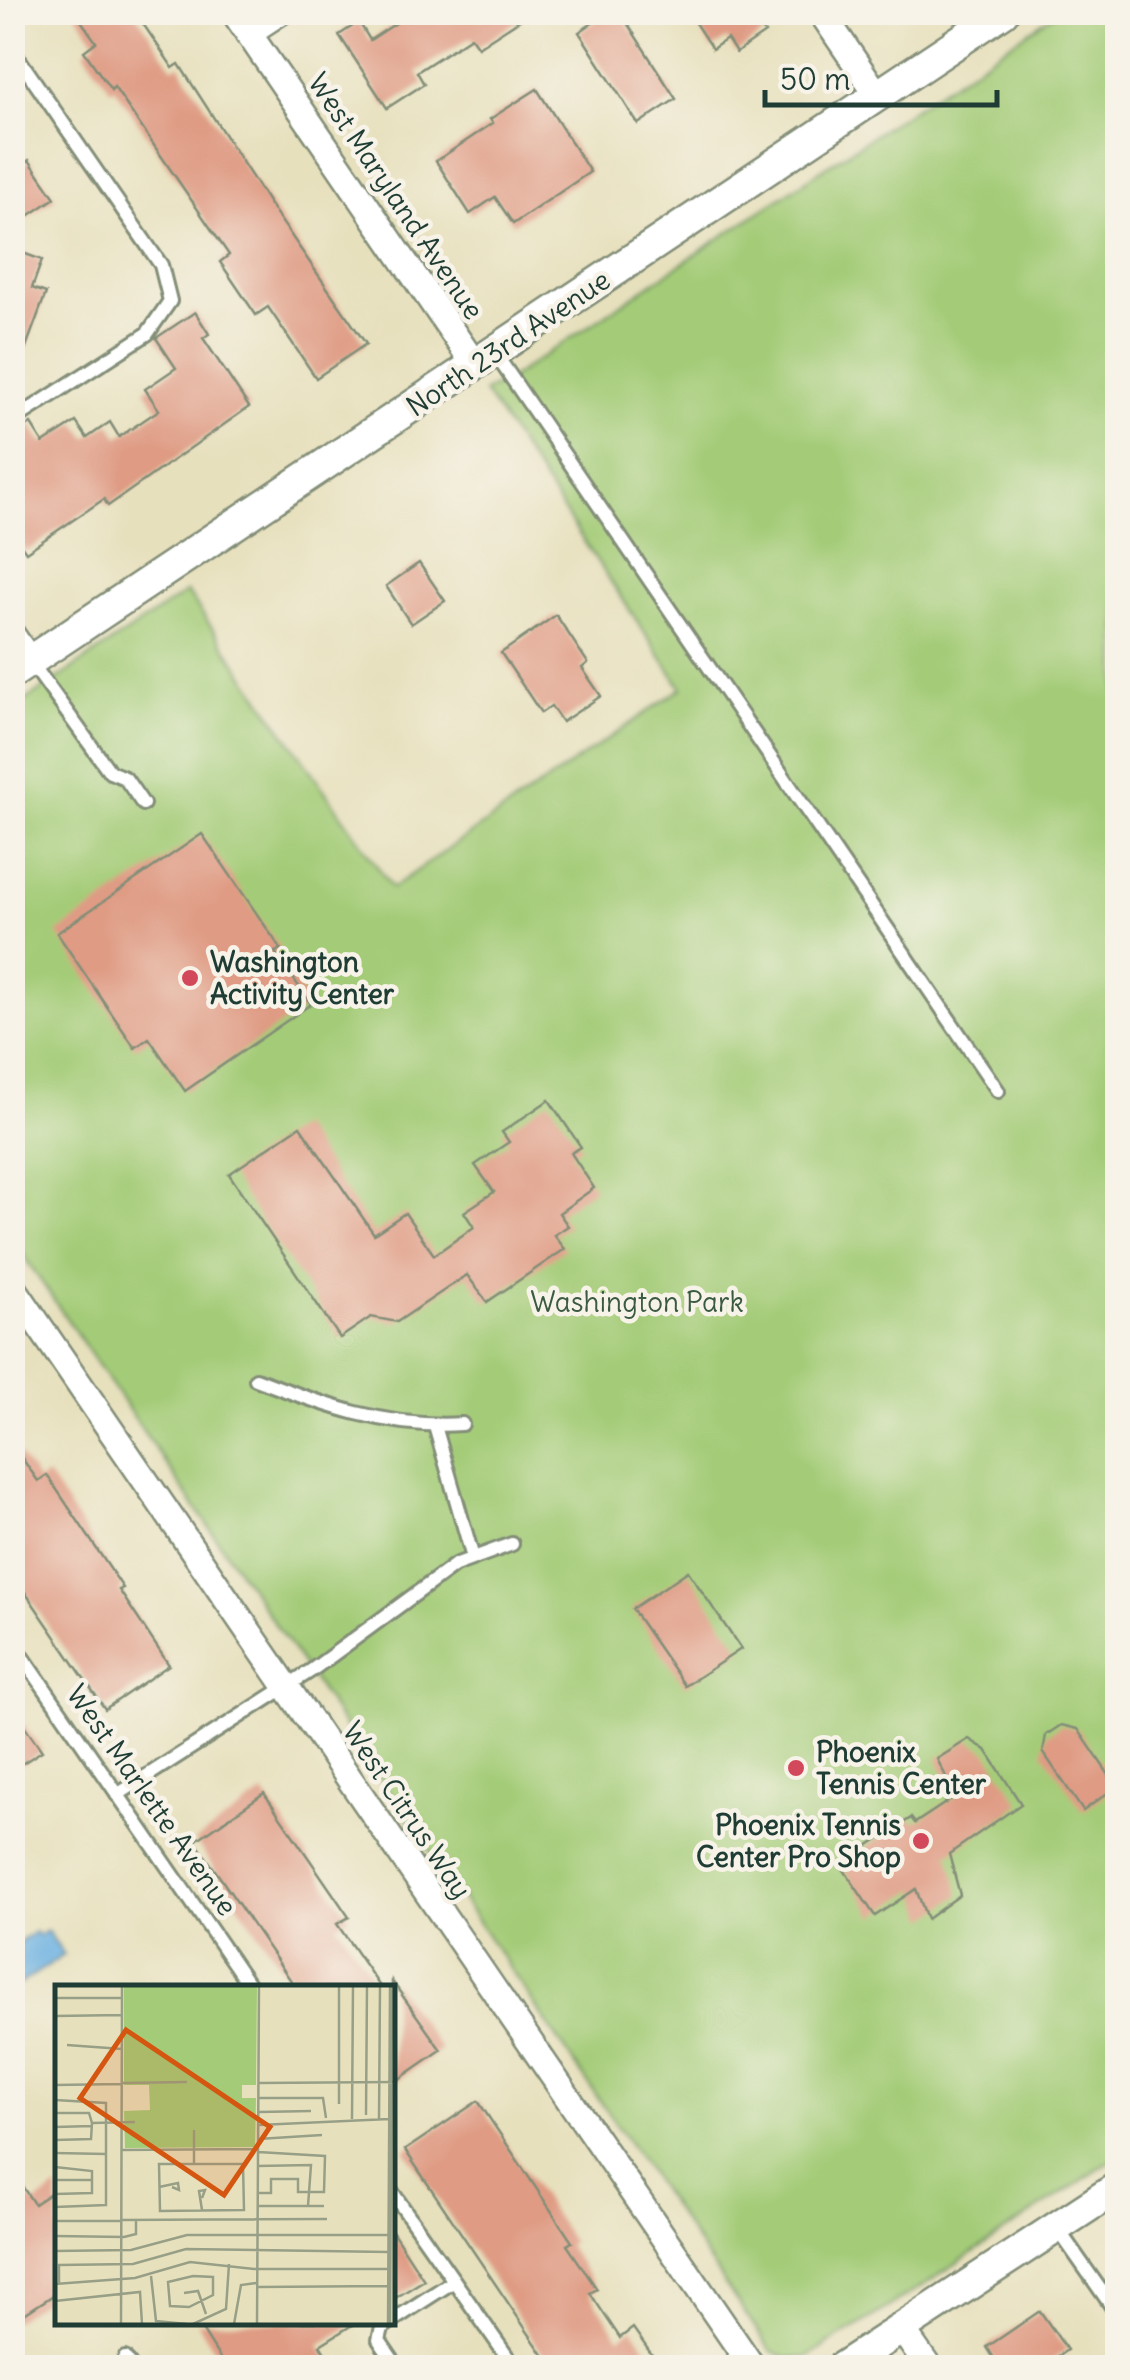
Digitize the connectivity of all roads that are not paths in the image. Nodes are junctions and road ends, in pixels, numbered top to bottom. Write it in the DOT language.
graph roads {
  1 [pos="280,12"];
  2 [pos="821,12"];
  3 [pos="1003,12"];
  4 [pos="241,23"];
  5 [pos="12,49"];
  6 [pos="878,96"];
  7 [pos="484,358"];
  8 [pos="12,421"];
  9 [pos="12,635"];
  10 [pos="21,667"];
  11 [pos="143,804"];
  12 [pos="998,1091"];
  13 [pos="12,1286"];
  14 [pos="256,1379"];
  15 [pos="462,1424"];
  16 [pos="435,1426"];
  17 [pos="512,1544"];
  18 [pos="473,1558"];
  19 [pos="12,1641"];
  20 [pos="287,1687"];
  21 [pos="117,1795"];
  22 [pos="248,1985"];
  23 [pos="1118,2187"];
  24 [pos="395,2196"];
  25 [pos="1057,2228"];
  26 [pos="454,2281"];
  27 [pos="1118,2315"];
  28 [pos="395,2319"];
  29 [pos="386,2325"];
  30 [pos="901,2328"];
  31 [pos="398,2368"];
  32 [pos="494,2368"];
  33 [pos="753,2368"];
  34 [pos="841,2368"];
  35 [pos="929,2368"];
  1 -- 4 [label="street"];
  2 -- 6 [label="street"];
  3 -- 6 [label="street, North 23rd Avenue"];
  4 -- 7 [label="street, West Maryland Avenue"];
  5 -- 8 [label="lane"];
  6 -- 7 [label="street, North 23rd Avenue"];
  7 -- 10 [label="street, North 23rd Avenue"];
  7 -- 12 [label="lane"];
  9 -- 10 [label="street"];
  10 -- 11 [label="lane"];
  13 -- 20 [label="street, West Citrus Way"];
  14 -- 16 [label="lane"];
  15 -- 16 [label="lane"];
  16 -- 18 [label="lane"];
  17 -- 18 [label="lane"];
  18 -- 20 [label="lane"];
  19 -- 21 [label="lane, West Marlette Avenue"];
  20 -- 21 [label="lane"];
  20 -- 33 [label="street, West Citrus Way"];
  21 -- 22 [label="lane, West Marlette Avenue"];
  23 -- 25 [label="street"];
  24 -- 26 [label="lane"];
  25 -- 27 [label="lane"];
  25 -- 30 [label="street"];
  26 -- 28 [label="lane"];
  26 -- 32 [label="lane"];
  29 -- 31 [label="lane"];
  30 -- 34 [label="street"];
  30 -- 35 [label="street"];
}
